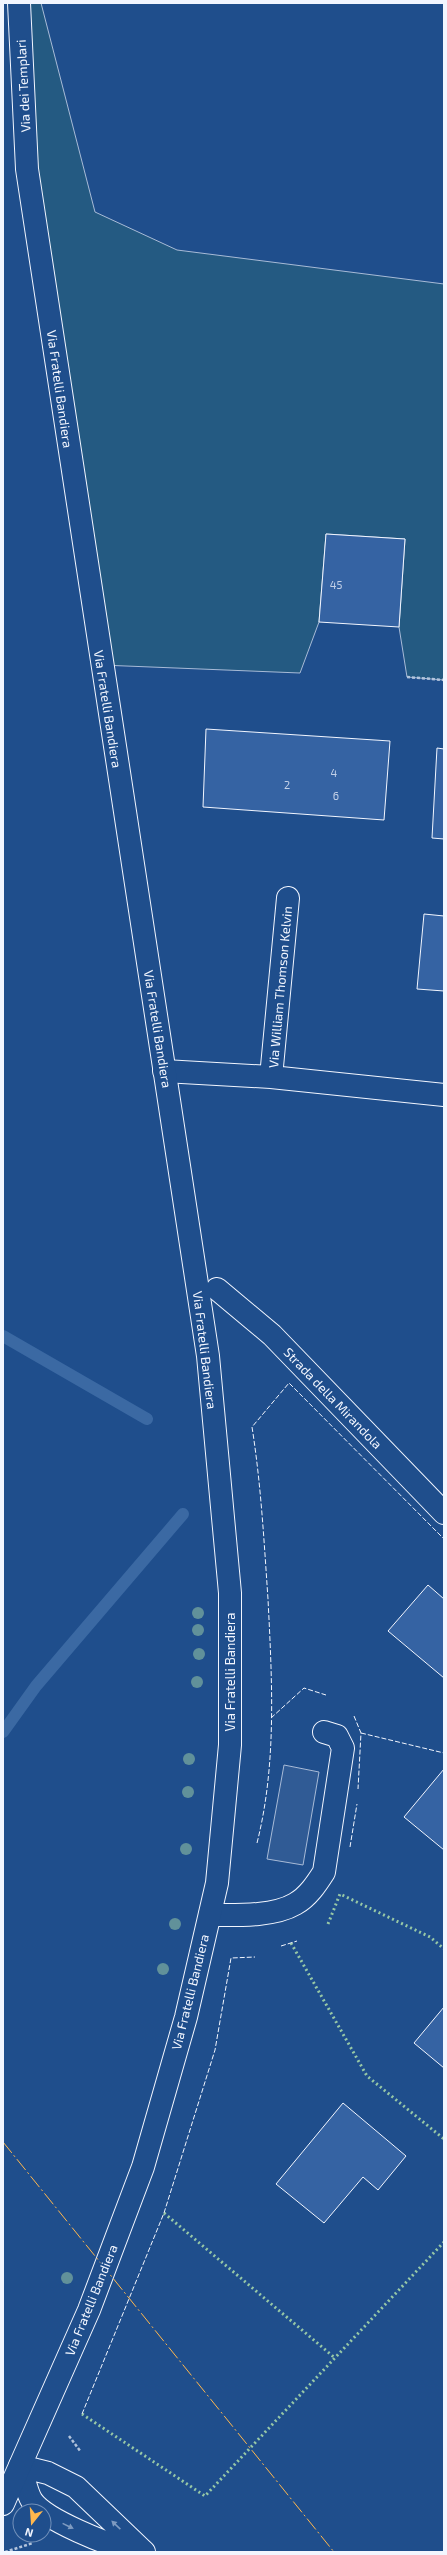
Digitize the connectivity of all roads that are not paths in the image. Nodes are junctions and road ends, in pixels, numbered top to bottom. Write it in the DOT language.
graph roads {
  1 [pos="19,3"];
  2 [pos="27,169"];
  3 [pos="288,898"];
  4 [pos="164,1071"];
  5 [pos="271,1077"];
  6 [pos="444,1095"];
  7 [pos="217,1289"];
  8 [pos="444,1513"];
  9 [pos="324,1732"];
  10 [pos="210,1914"];
  11 [pos="20,2466"];
  12 [pos="3,2504"];
  13 [pos="132,2552"];
  14 [pos="144,2552"];
  1 -- 2 [label="street, Via dei Templari"];
  2 -- 4 [label="street, Via Fratelli Bandiera"];
  3 -- 5 [label="street, Via William Thomson Kelvin"];
  4 -- 5 [label="street, Via William Thomson Kelvin"];
  4 -- 10 [label="street, Via Fratelli Bandiera"];
  5 -- 6 [label="street, Via William Thomson Kelvin"];
  7 -- 8 [label="street, Strada della Mirandola"];
  9 -- 10 [label="street"];
  10 -- 11 [label="street, Via Fratelli Bandiera"];
  11 -- 12 [label="street, Via Fratelli Bandiera"];
  11 -- 13 [label="street, one-way"];
  14 -- 11 [label="street, one-way"];
}
